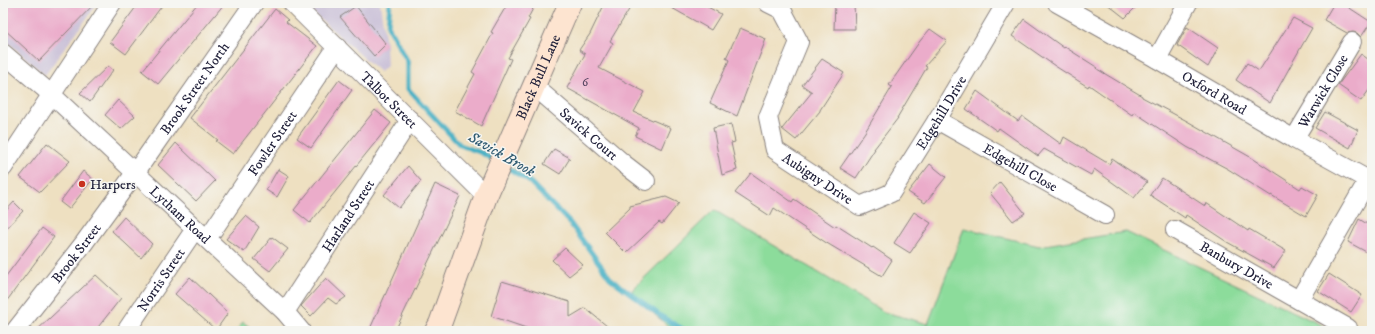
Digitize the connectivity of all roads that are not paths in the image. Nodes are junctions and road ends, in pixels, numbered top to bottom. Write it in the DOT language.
graph roads {
  1 [pos="112,3"];
  2 [pos="254,3"];
  3 [pos="292,3"];
  4 [pos="570,3"];
  5 [pos="768,3"];
  6 [pos="1006,3"];
  7 [pos="1058,3"];
  8 [pos="1188,3"];
  9 [pos="1352,42"];
  10 [pos="337,47"];
  11 [pos="3,53"];
  12 [pos="1157,59"];
  13 [pos="534,86"];
  14 [pos="52,95"];
  15 [pos="410,120"];
  16 [pos="936,120"];
  17 [pos="1294,139"];
  18 [pos="3,168"];
  19 [pos="136,173"];
  20 [pos="646,181"];
  21 [pos="1370,181"];
  22 [pos="486,196"];
  23 [pos="860,206"];
  24 [pos="1105,215"];
  25 [pos="1175,230"];
  26 [pos="201,234"];
  27 [pos="1299,300"];
  28 [pos="285,312"];
  29 [pos="1348,328"];
  30 [pos="439,329"];
  31 [pos="15,331"];
  32 [pos="126,331"];
  33 [pos="301,331"];
  1 -- 14 [label="street"];
  2 -- 19 [label="street, Brook Street North"];
  3 -- 10 [label="street, Talbot Street"];
  4 -- 13 [label="street, Black Bull Lane"];
  5 -- 23 [label="street, Aubigny Drive"];
  6 -- 16 [label="street, Edgehill Drive"];
  7 -- 12 [label="street, Oxford Road"];
  8 -- 12 [label="street"];
  9 -- 17 [label="street, Warwick Close"];
  10 -- 15 [label="street, Talbot Street"];
  10 -- 26 [label="street, Fowler Street"];
  11 -- 14 [label="street, Lytham Road"];
  12 -- 17 [label="street, Oxford Road"];
  13 -- 20 [label="street, Savick Court"];
  13 -- 22 [label="street, Black Bull Lane"];
  14 -- 18 [label="street"];
  14 -- 19 [label="street, Lytham Road"];
  15 -- 22 [label="street, Talbot Street"];
  15 -- 28 [label="street, Harland Street"];
  16 -- 23 [label="street, Edgehill Drive"];
  16 -- 24 [label="street, Edgehill Close"];
  17 -- 21 [label="street, Oxford Road"];
  19 -- 26 [label="street, Lytham Road"];
  19 -- 31 [label="street, Brook Street"];
  21 -- 27 [label="street"];
  22 -- 30 [label="street"];
  25 -- 27 [label="street, Banbury Drive"];
  26 -- 28 [label="street, Lytham Road"];
  26 -- 32 [label="street, Norris Street"];
  27 -- 29 [label="street, Banbury Drive"];
  28 -- 33 [label="street, Lytham Road"];
}
